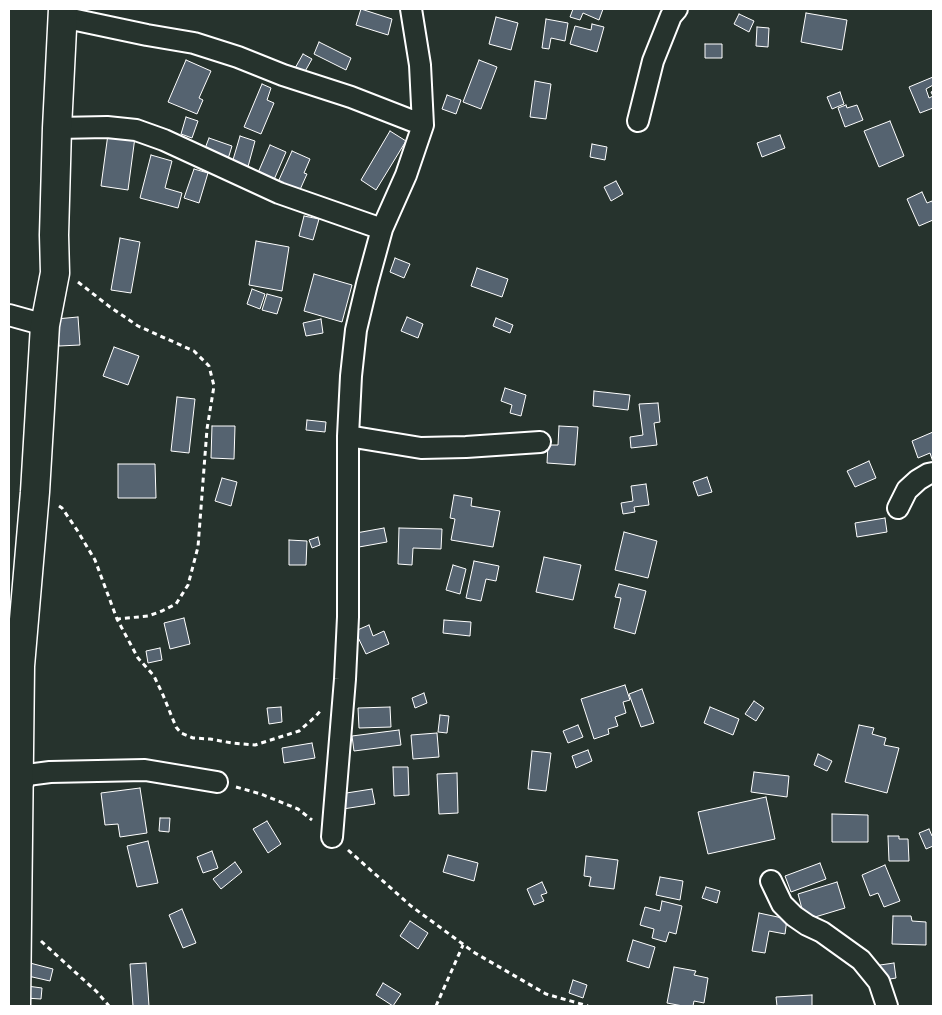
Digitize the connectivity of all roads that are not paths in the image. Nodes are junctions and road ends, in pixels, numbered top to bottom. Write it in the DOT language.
graph roads {
  1 [pos="411,9"];
  2 [pos="677,9"];
  3 [pos="62,13"];
  4 [pos="638,121"];
  5 [pos="423,125"];
  6 [pos="56,128"];
  7 [pos="382,229"];
  8 [pos="9,315"];
  9 [pos="45,325"];
  10 [pos="348,436"];
  11 [pos="540,442"];
  12 [pos="933,473"];
  13 [pos="898,508"];
  14 [pos="14,672"];
  15 [pos="217,782"];
  16 [pos="18,791"];
  17 [pos="332,837"];
  18 [pos="771,882"];
  19 [pos="12,955"];
  20 [pos="16,1006"];
  21 [pos="887,1006"];
  1 -- 5 [label="street"];
  2 -- 4 [label="street"];
  3 -- 5 [label="street"];
  3 -- 6 [label="street"];
  5 -- 7 [label="street"];
  6 -- 7 [label="street"];
  6 -- 9 [label="street"];
  7 -- 10 [label="street"];
  8 -- 9 [label="street"];
  9 -- 14 [label="street"];
  10 -- 11 [label="street"];
  10 -- 17 [label="street"];
  12 -- 13 [label="street"];
  14 -- 16 [label="street"];
  15 -- 16 [label="street"];
  16 -- 19 [label="street"];
  18 -- 21 [label="street"];
  19 -- 20 [label="street"];
}
